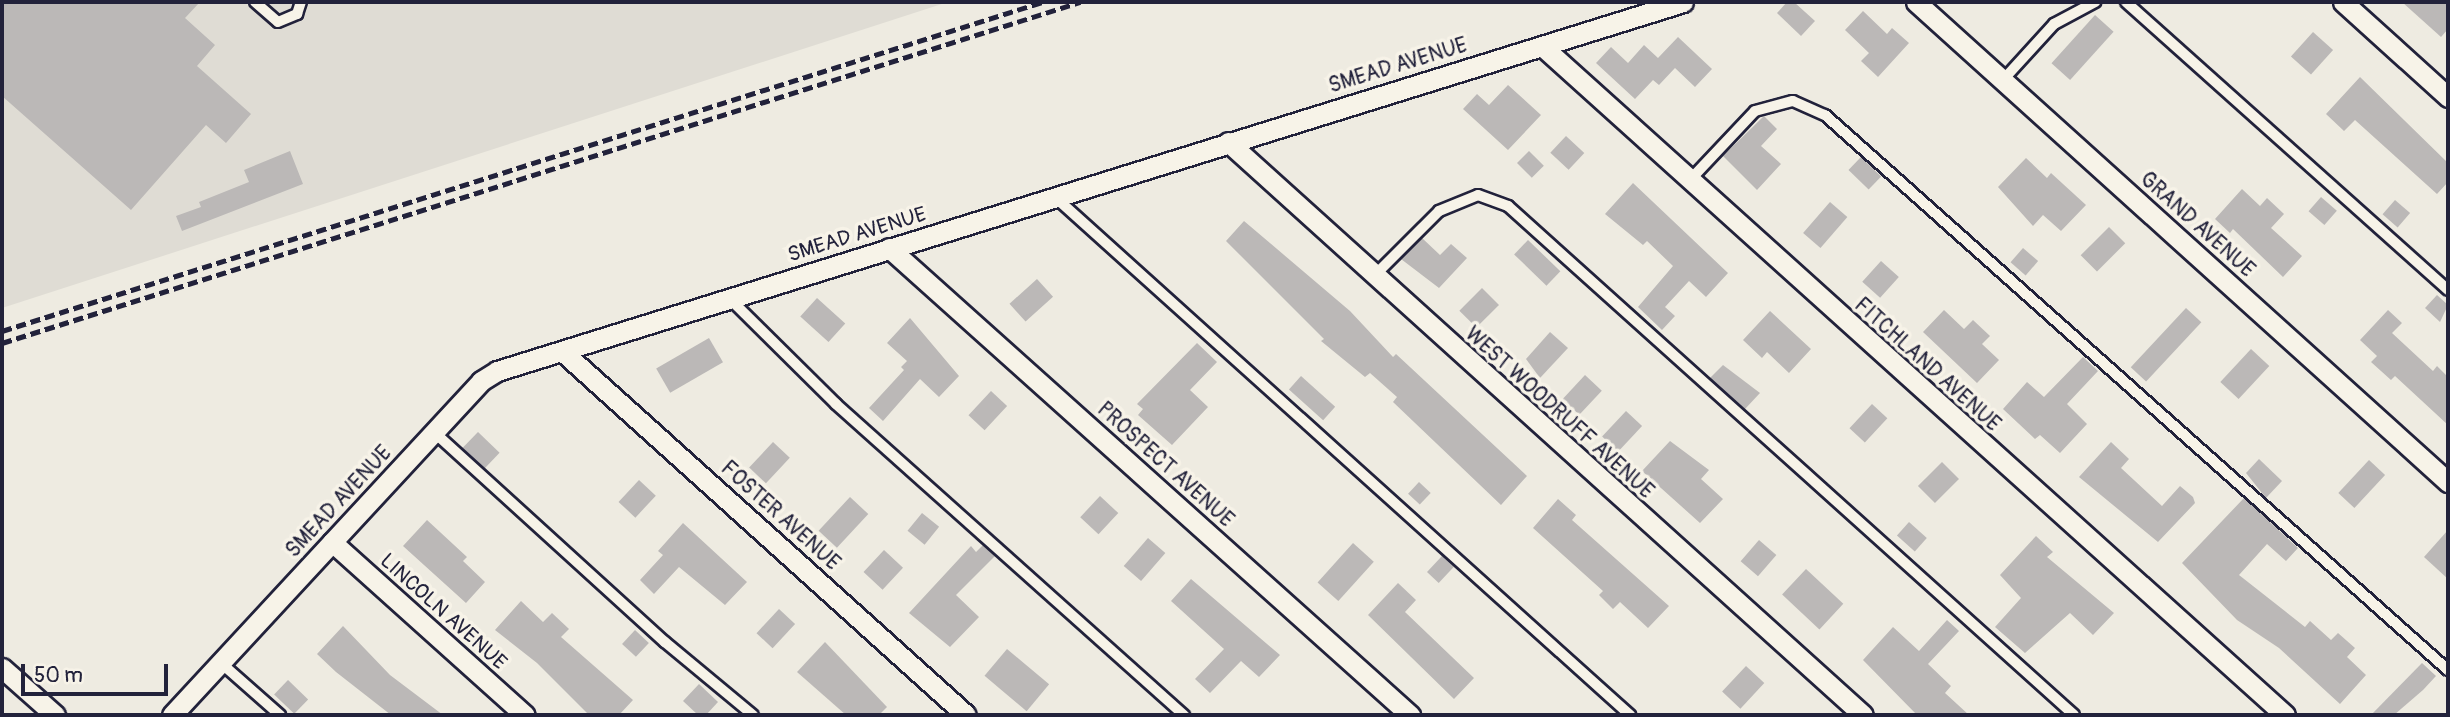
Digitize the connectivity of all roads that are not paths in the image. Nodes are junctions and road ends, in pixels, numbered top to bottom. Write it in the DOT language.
graph roads {
  1 [pos="255,2"];
  2 [pos="301,2"];
  3 [pos="1682,2"];
  4 [pos="1916,2"];
  5 [pos="2095,2"];
  6 [pos="2126,2"];
  7 [pos="2343,2"];
  8 [pos="1542,46"];
  9 [pos="2003,80"];
  10 [pos="2448,97"];
  11 [pos="1228,142"];
  12 [pos="1689,181"];
  13 [pos="1055,197"];
  14 [pos="889,248"];
  15 [pos="1374,276"];
  16 [pos="2448,290"];
  17 [pos="730,299"];
  18 [pos="563,352"];
  19 [pos="435,433"];
  20 [pos="2448,482"];
  21 [pos="332,542"];
  22 [pos="221,663"];
  23 [pos="2,668"];
  24 [pos="2448,670"];
  25 [pos="55,715"];
  26 [pos="172,715"];
  27 [pos="280,715"];
  28 [pos="525,715"];
  29 [pos="753,715"];
  30 [pos="967,715"];
  31 [pos="1184,715"];
  32 [pos="1410,715"];
  33 [pos="1630,715"];
  34 [pos="1863,715"];
  35 [pos="2074,715"];
  36 [pos="2285,715"];
  1 -- 2 [label="lane"];
  3 -- 8 [label="street, SMEAD AVENUE"];
  4 -- 9 [label="street, GRAND AVENUE"];
  5 -- 9 [label="lane"];
  6 -- 16 [label="lane"];
  7 -- 10 [label="street"];
  8 -- 11 [label="street, SMEAD AVENUE"];
  8 -- 12 [label="street, FITCHLAND AVENUE"];
  9 -- 20 [label="street, GRAND AVENUE"];
  11 -- 13 [label="street, SMEAD AVENUE"];
  11 -- 15 [label="street, WEST WOODRUFF AVENUE"];
  12 -- 24 [label="lane"];
  12 -- 36 [label="street, FITCHLAND AVENUE"];
  13 -- 14 [label="street, SMEAD AVENUE"];
  13 -- 33 [label="lane"];
  14 -- 17 [label="street, SMEAD AVENUE"];
  14 -- 32 [label="street, PROSPECT AVENUE"];
  15 -- 34 [label="street, WEST WOODRUFF AVENUE"];
  15 -- 35 [label="lane"];
  17 -- 18 [label="street, SMEAD AVENUE"];
  17 -- 31 [label="lane"];
  18 -- 19 [label="street, SMEAD AVENUE"];
  18 -- 30 [label="street, FOSTER AVENUE"];
  19 -- 21 [label="street, SMEAD AVENUE"];
  19 -- 29 [label="lane"];
  21 -- 22 [label="street, SMEAD AVENUE"];
  21 -- 28 [label="street, LINCOLN AVENUE"];
  22 -- 26 [label="street, SMEAD AVENUE"];
  22 -- 27 [label="lane"];
  23 -- 25 [label="street"];
}
